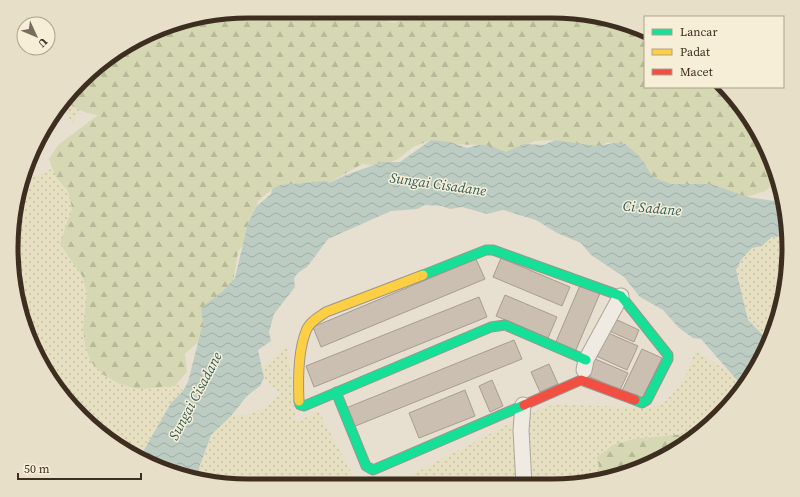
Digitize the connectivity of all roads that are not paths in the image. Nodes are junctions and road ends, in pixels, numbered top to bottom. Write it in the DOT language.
graph roads {
  1 [pos="621,296"];
  2 [pos="586,360"];
  3 [pos="581,380"];
  4 [pos="336,392"];
  5 [pos="522,405"];
  6 [pos="524,479"];
  1 -- 2 [label="street"];
  1 -- 3 [label="street"];
  1 -- 4 [label="street"];
  2 -- 3 [label="street"];
  2 -- 4 [label="street"];
  3 -- 5 [label="street"];
  4 -- 5 [label="street"];
  5 -- 6 [label="street"];
}
